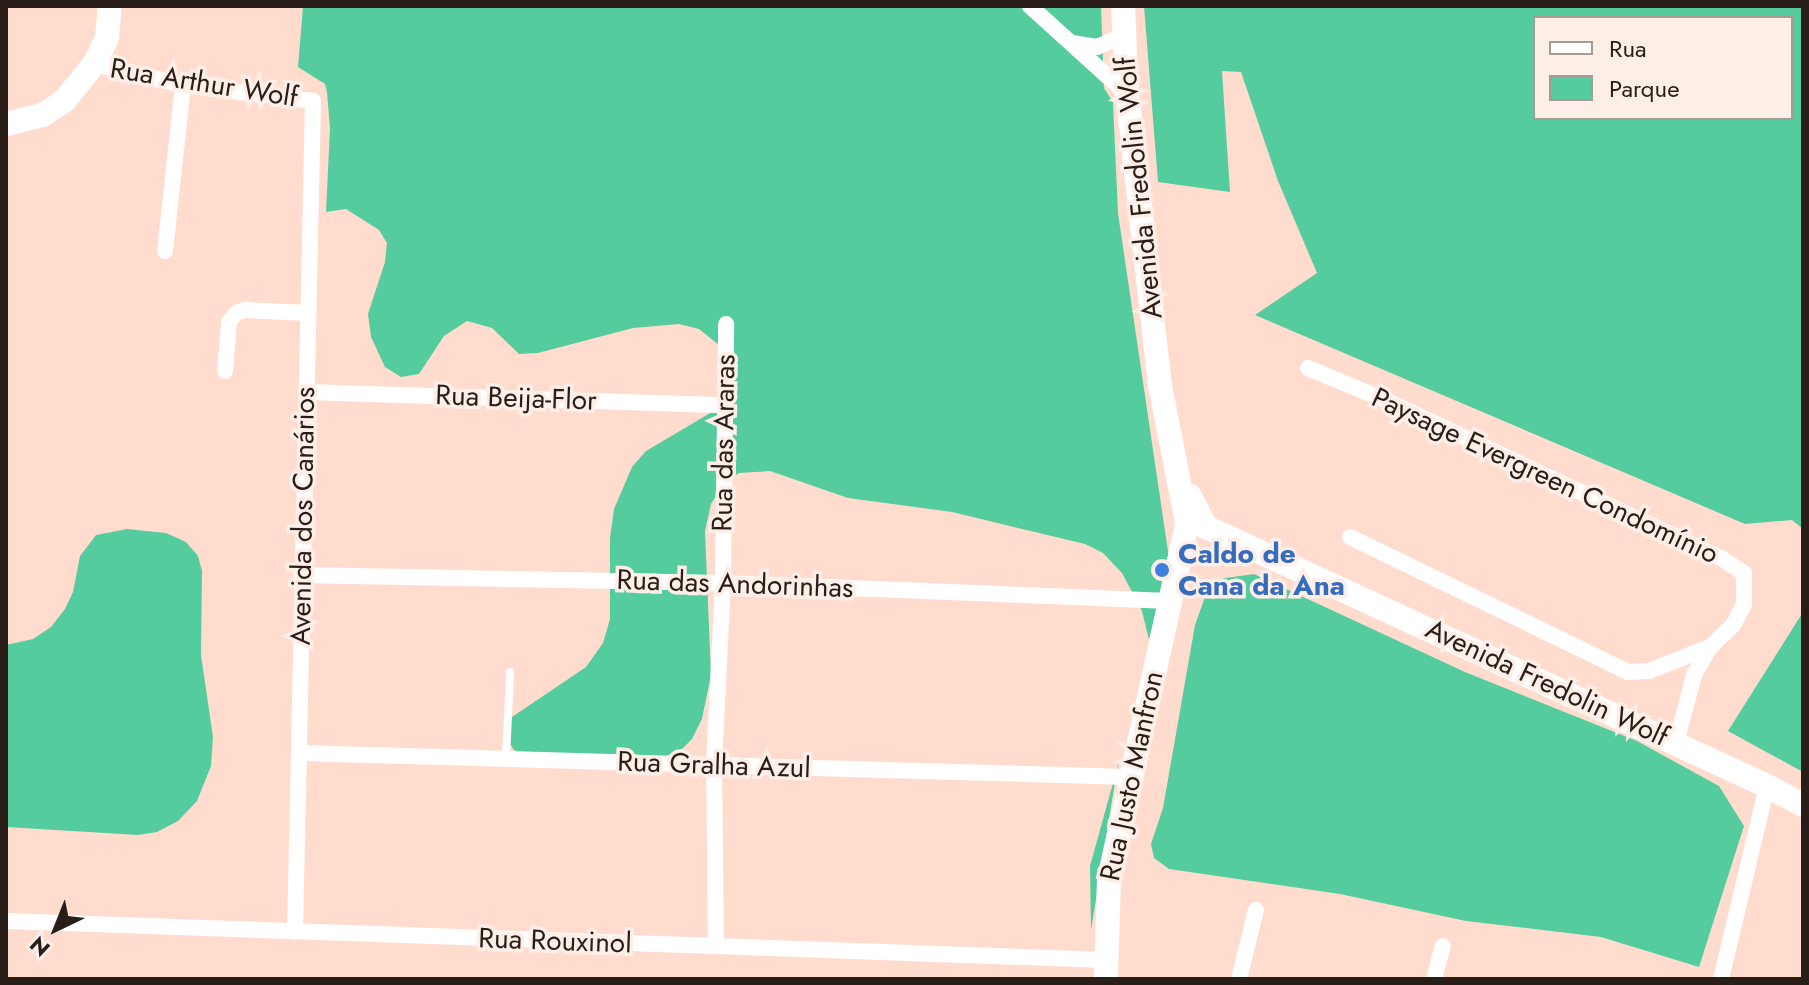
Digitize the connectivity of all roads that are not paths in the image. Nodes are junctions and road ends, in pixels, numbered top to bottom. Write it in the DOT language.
graph roads {
  1 [pos="110,6"];
  2 [pos="1030,6"];
  3 [pos="1123,6"];
  4 [pos="1124,35"];
  5 [pos="1070,42"];
  6 [pos="94,64"];
  7 [pos="183,85"];
  8 [pos="1127,94"];
  9 [pos="313,101"];
  10 [pos="6,124"];
  11 [pos="165,251"];
  12 [pos="308,313"];
  13 [pos="726,324"];
  14 [pos="1308,368"];
  15 [pos="225,371"];
  16 [pos="306,392"];
  17 [pos="725,405"];
  18 [pos="1197,531"];
  19 [pos="1350,537"];
  20 [pos="301,575"];
  21 [pos="723,583"];
  22 [pos="1169,601"];
  23 [pos="1710,647"];
  24 [pos="510,672"];
  25 [pos="1676,743"];
  26 [pos="299,753"];
  27 [pos="506,759"];
  28 [pos="714,765"];
  29 [pos="1129,777"];
  30 [pos="1767,786"];
  31 [pos="1803,805"];
  32 [pos="1256,910"];
  33 [pos="6,921"];
  34 [pos="295,932"];
  35 [pos="716,946"];
  36 [pos="1443,946"];
  37 [pos="1105,969"];
  38 [pos="1239,979"];
  39 [pos="1434,979"];
  40 [pos="1721,979"];
  1 -- 6 [label="main road"];
  2 -- 5 [label="street"];
  3 -- 4 [label="main road, Avenida Fredolin Wolf"];
  4 -- 5 [label="street"];
  4 -- 8 [label="main road, Avenida Fredolin Wolf"];
  5 -- 8 [label="street"];
  6 -- 7 [label="street, Rua Arthur Wolf"];
  6 -- 10 [label="main road"];
  7 -- 9 [label="street, Rua Arthur Wolf"];
  7 -- 11 [label="street"];
  8 -- 18 [label="main road, Avenida Fredolin Wolf"];
  9 -- 12 [label="street, Avenida dos Canários"];
  12 -- 15 [label="street"];
  12 -- 16 [label="street, Avenida dos Canários"];
  13 -- 17 [label="street, Rua das Araras"];
  14 -- 23 [label="street, Paysage Evergreen Condomínio"];
  16 -- 17 [label="street, Rua Beija-Flor"];
  16 -- 20 [label="street, Avenida dos Canários"];
  17 -- 21 [label="street, Rua das Araras"];
  18 -- 22 [label="main road, Rua Justo Manfron"];
  18 -- 25 [label="main road, Avenida Fredolin Wolf"];
  19 -- 23 [label="street, Paysage Evergreen Condomínio"];
  20 -- 21 [label="street, Rua das Andorinhas"];
  20 -- 26 [label="street, Avenida dos Canários"];
  21 -- 22 [label="street, Rua das Andorinhas"];
  21 -- 28 [label="street, Rua das Araras"];
  22 -- 29 [label="main road, Rua Justo Manfron"];
  23 -- 25 [label="street, Paysage Evergreen Condomínio"];
  24 -- 27 [label="lane"];
  25 -- 30 [label="main road, Avenida Fredolin Wolf"];
  26 -- 27 [label="street, Rua Gralha Azul"];
  26 -- 34 [label="street, Avenida dos Canários"];
  27 -- 28 [label="street, Rua Gralha Azul"];
  28 -- 29 [label="street, Rua Gralha Azul"];
  28 -- 35 [label="street, Rua das Araras"];
  29 -- 37 [label="main road, Rua Justo Manfron"];
  30 -- 31 [label="main road, Avenida Fredolin Wolf"];
  30 -- 40 [label="street"];
  32 -- 38 [label="street"];
  33 -- 34 [label="street, Rua Rouxinol"];
  34 -- 35 [label="street, Rua Rouxinol"];
  35 -- 37 [label="street, Rua Rouxinol"];
  36 -- 39 [label="street"];
}
